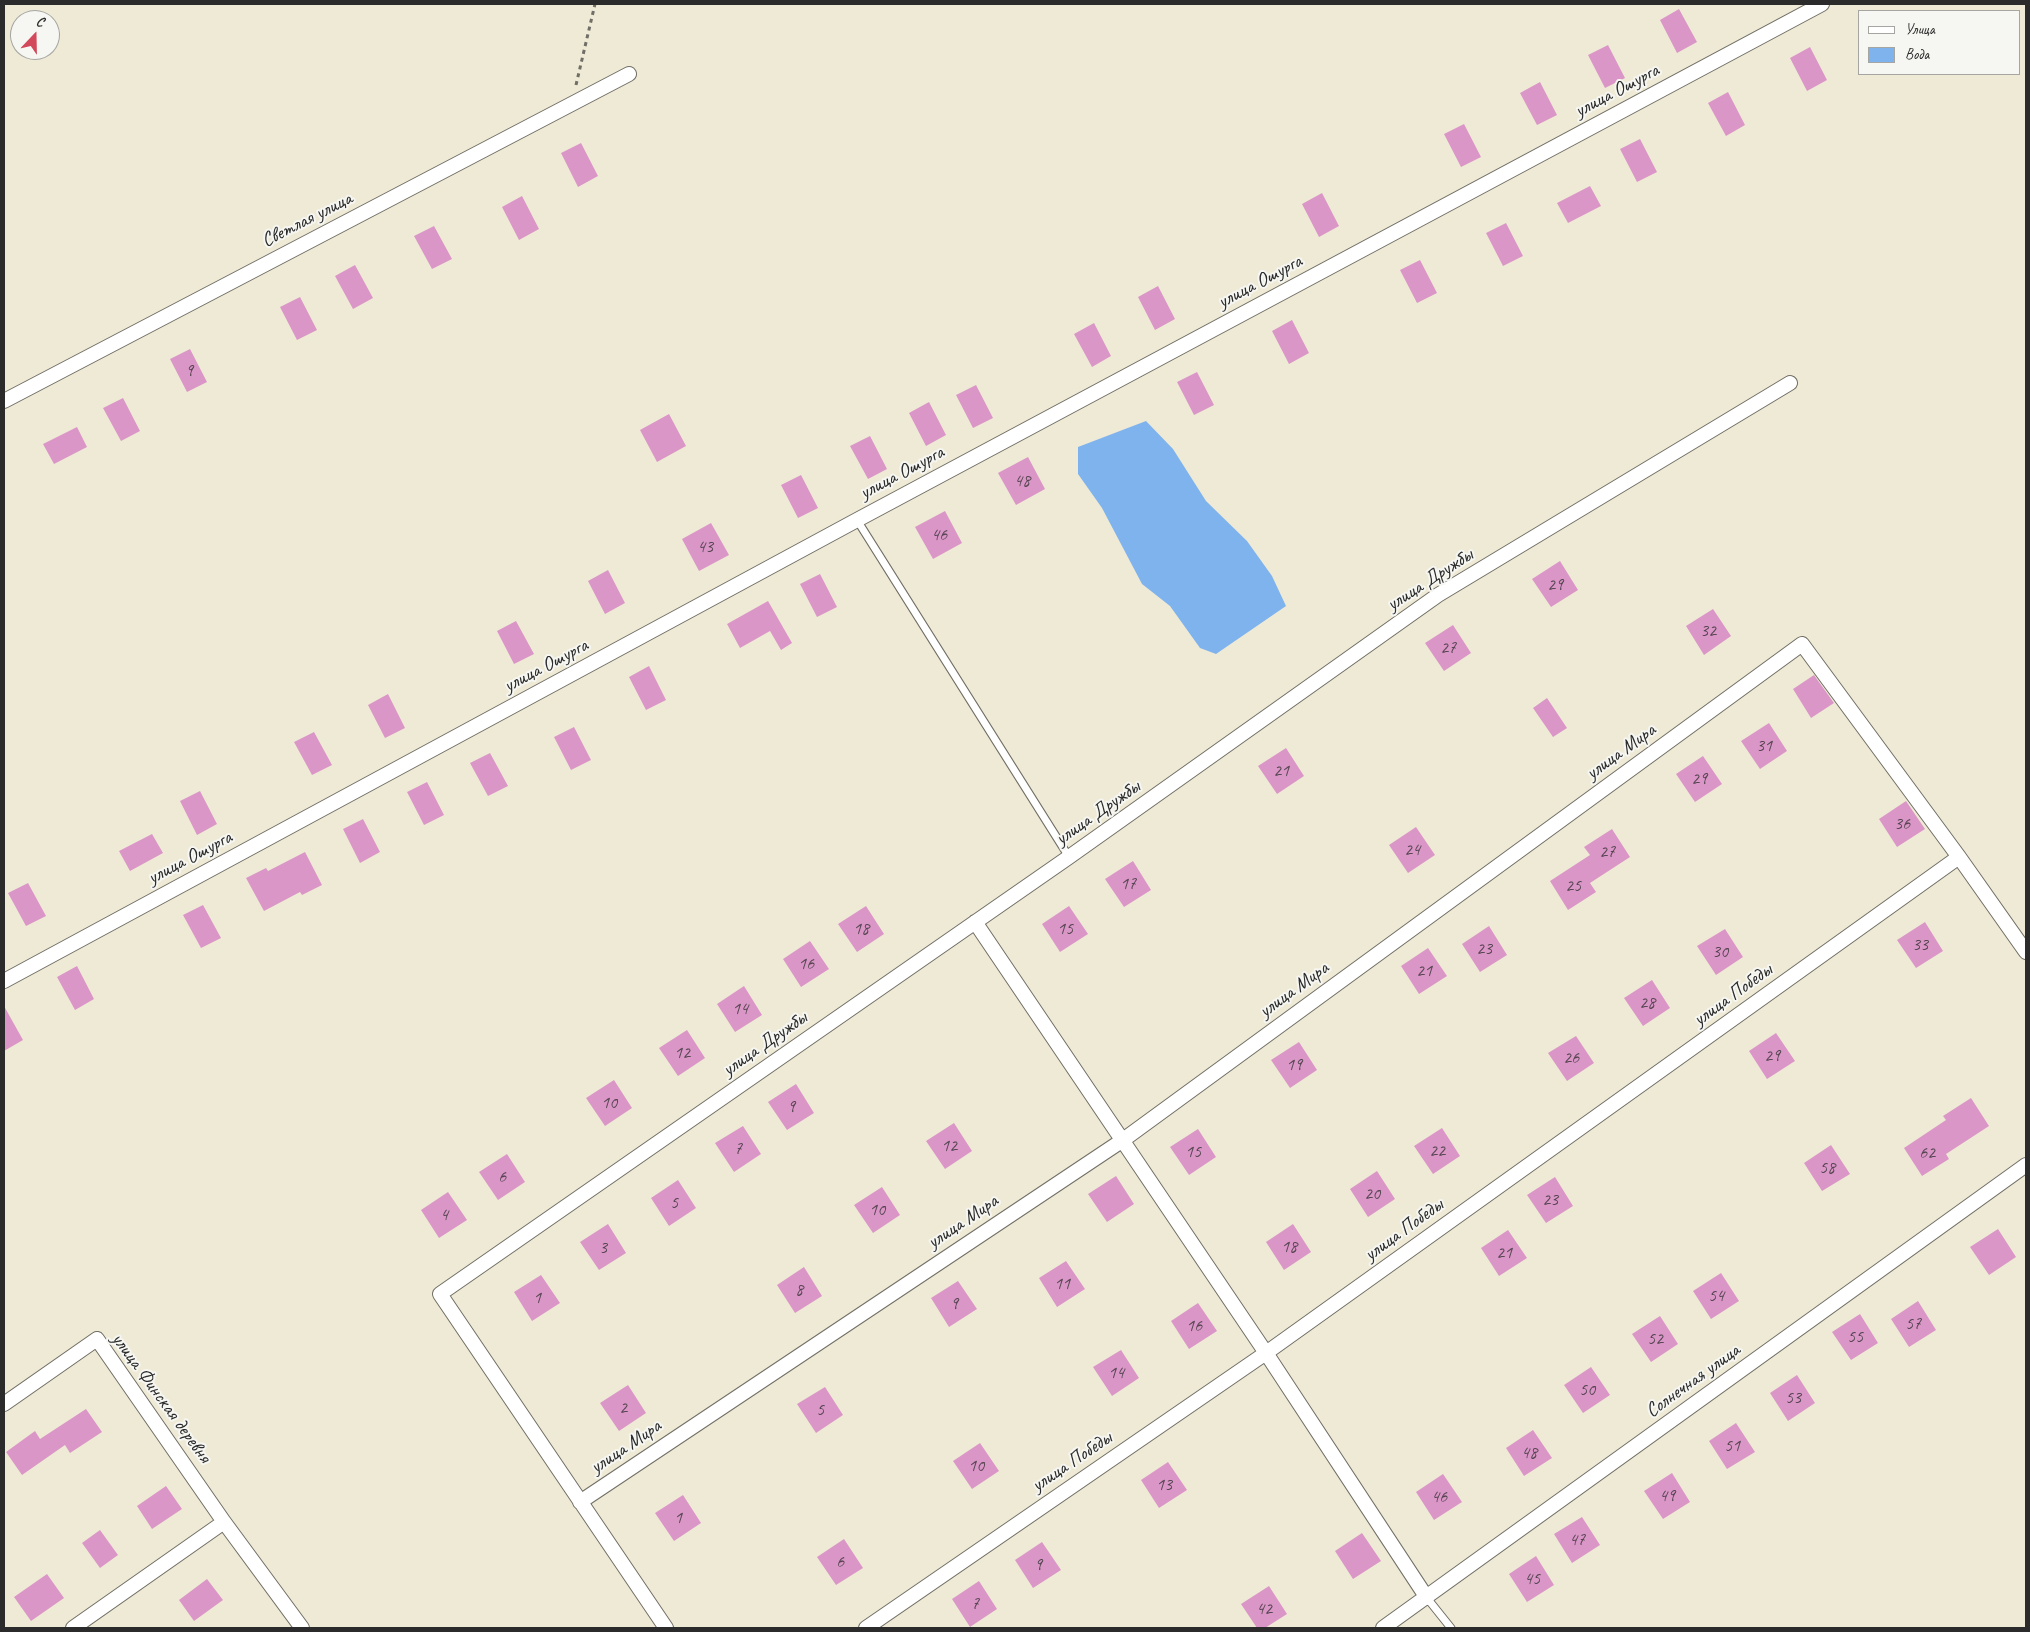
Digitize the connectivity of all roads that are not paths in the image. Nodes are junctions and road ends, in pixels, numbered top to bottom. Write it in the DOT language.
graph roads {
  1 [pos="1822,4"];
  2 [pos="629,74"];
  3 [pos="1790,383"];
  4 [pos="4,401"];
  5 [pos="857,520"];
  6 [pos="1069,858"];
  7 [pos="1959,858"];
  8 [pos="975,922"];
  9 [pos="2026,952"];
  10 [pos="4,981"];
  11 [pos="1123,1140"];
  12 [pos="2026,1164"];
  13 [pos="1266,1354"];
  14 [pos="4,1404"];
  15 [pos="580,1502"];
  16 [pos="224,1522"];
  17 [pos="1427,1598"];
  18 [pos="73,1628"];
  19 [pos="302,1628"];
  20 [pos="666,1628"];
  21 [pos="866,1628"];
  22 [pos="1383,1628"];
  23 [pos="1451,1628"];
  1 -- 5 [label="street, улица Ошурга"];
  2 -- 4 [label="street, Светлая улица"];
  3 -- 6 [label="street, улица Дружбы"];
  5 -- 6 [label="lane"];
  5 -- 10 [label="street, улица Ошурга"];
  6 -- 8 [label="street, улица Дружбы"];
  7 -- 9 [label="street"];
  7 -- 11 [label="street, улица Мира"];
  7 -- 13 [label="street, улица Победы"];
  8 -- 11 [label="street"];
  8 -- 15 [label="street, улица Дружбы"];
  11 -- 13 [label="street"];
  11 -- 15 [label="street, улица Мира"];
  12 -- 17 [label="street, Солнечная улица"];
  13 -- 17 [label="street"];
  13 -- 21 [label="street, улица Победы"];
  14 -- 16 [label="street, улица Финская деревня"];
  15 -- 20 [label="street"];
  16 -- 18 [label="street"];
  16 -- 19 [label="street, улица Финская деревня"];
  17 -- 22 [label="street, Солнечная улица"];
  17 -- 23 [label="lane"];
}
